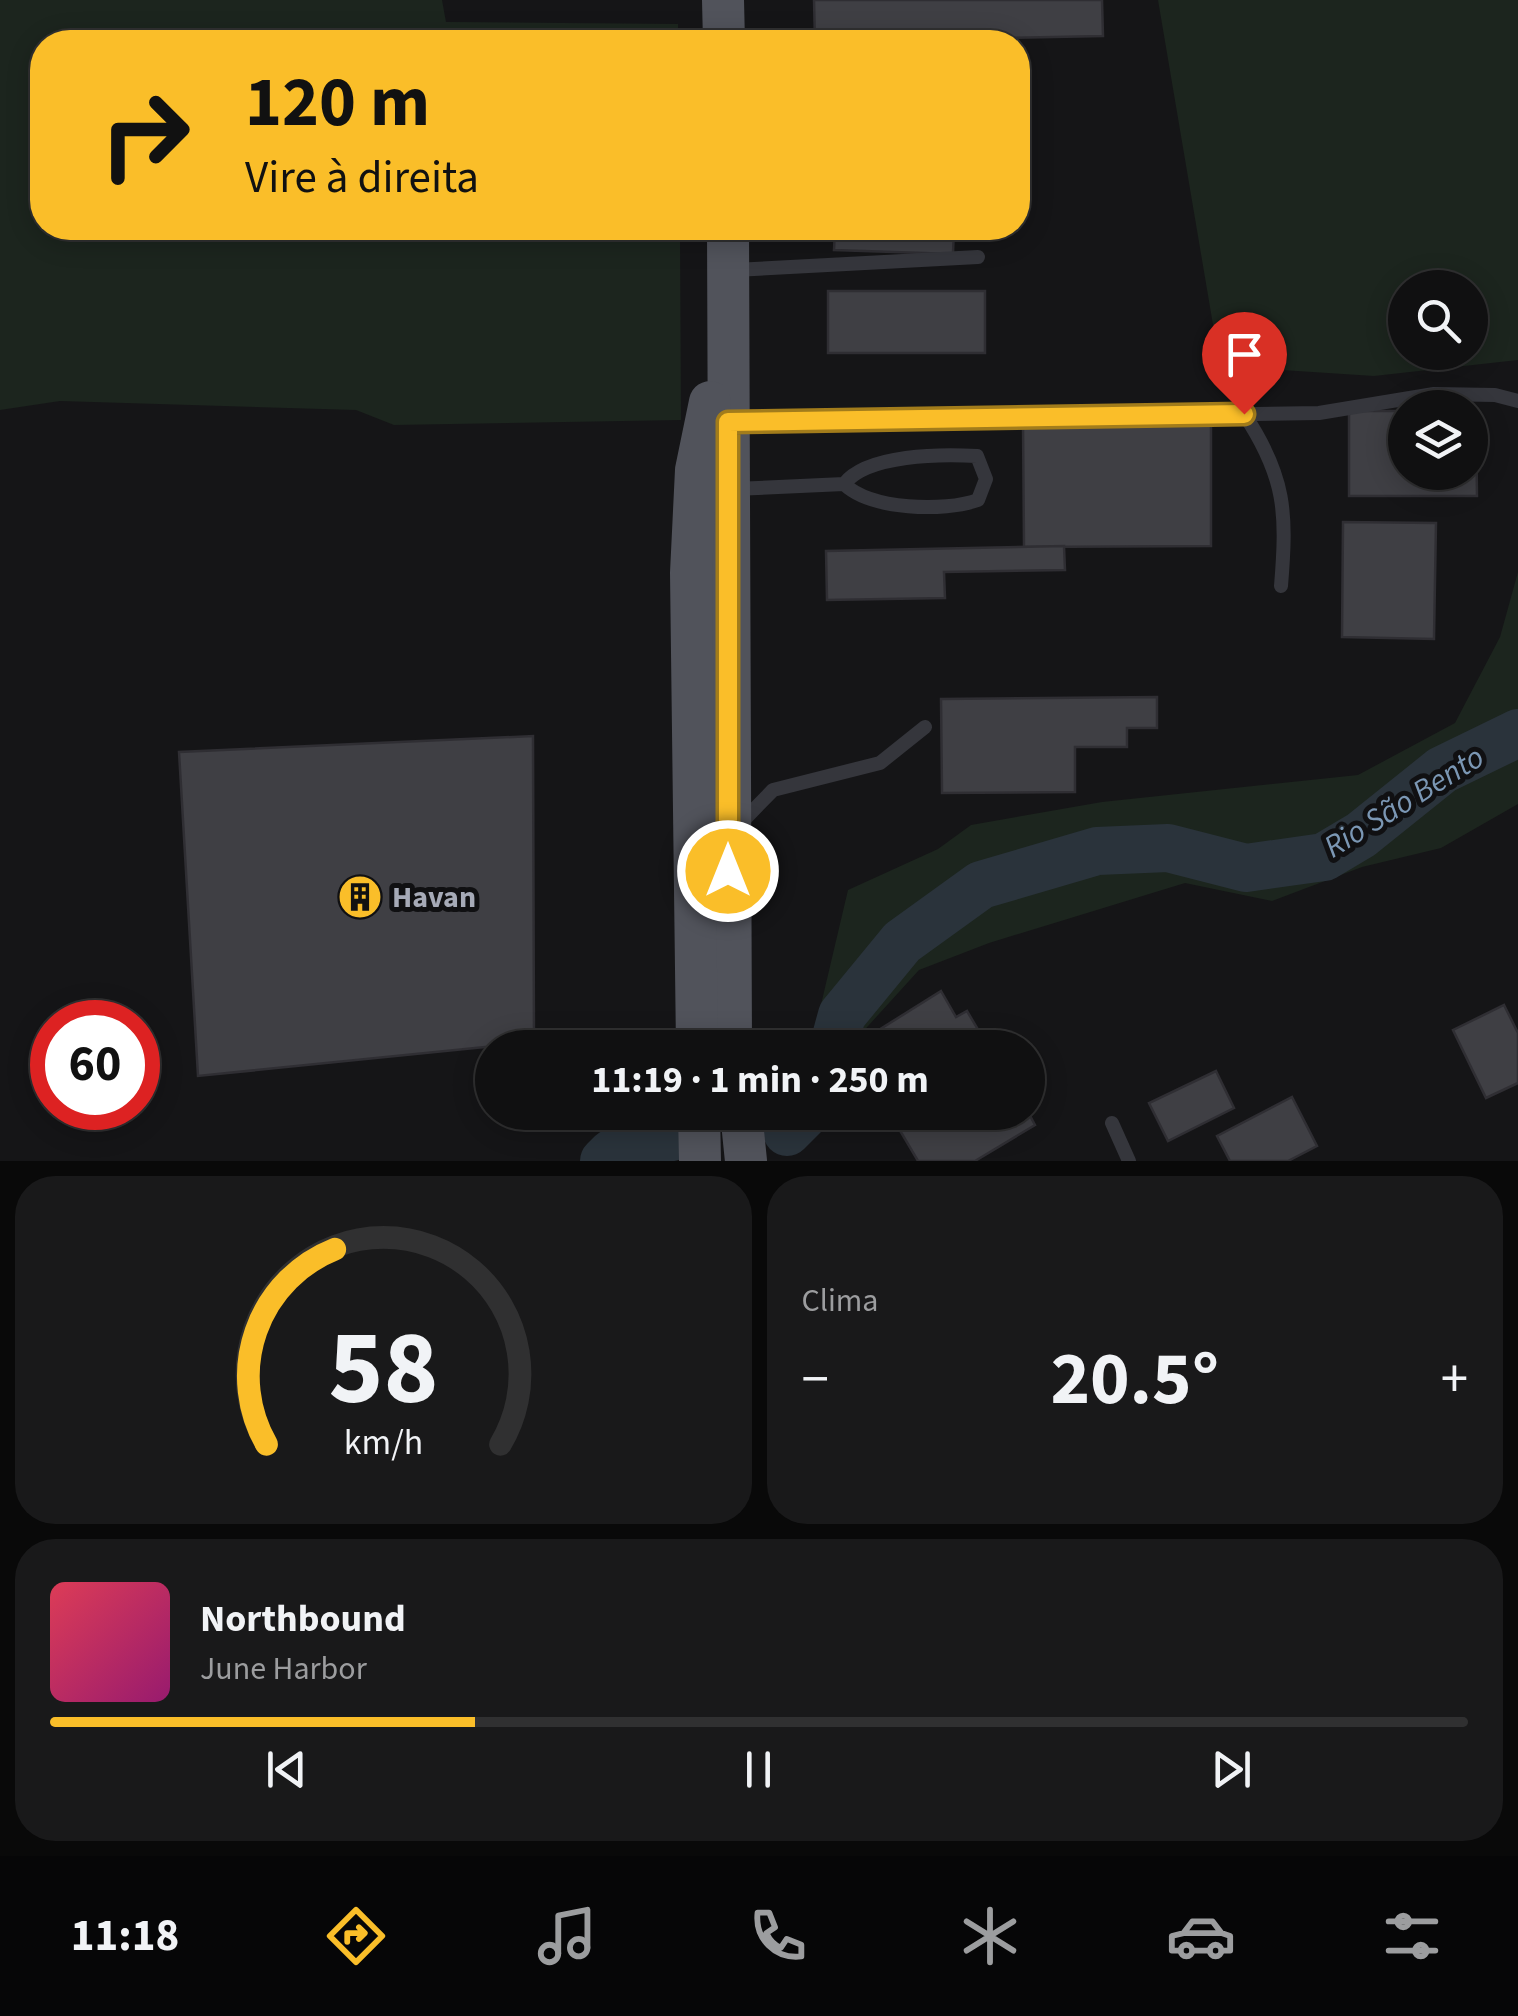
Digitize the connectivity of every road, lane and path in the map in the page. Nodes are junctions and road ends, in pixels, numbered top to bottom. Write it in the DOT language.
graph roads {
  1 [pos="723,0"];
  2 [pos="724,30"];
  3 [pos="728,240"];
  4 [pos="978,257"];
  5 [pos="728,270"];
  6 [pos="728,314"];
  7 [pos="1518,401"];
  8 [pos="1244,414"];
  9 [pos="728,422"];
  10 [pos="844,484"];
  11 [pos="728,490"];
  12 [pos="1281,586"];
  13 [pos="926,727"];
  14 [pos="728,837"];
  15 [pos="697,1030"];
  16 [pos="732,1030"];
  17 [pos="1112,1124"];
  18 [pos="699,1130"];
  19 [pos="737,1130"];
  20 [pos="740,1130"];
  21 [pos="700,1161"];
  22 [pos="736,1161"];
  23 [pos="746,1161"];
  24 [pos="1129,1161"];
  1 -- 2 [label="main road"];
  3 -- 5 [label="main road"];
  4 -- 5 [label="lane"];
  5 -- 6 [label="main road"];
  6 -- 9 [label="main road"];
  6 -- 15 [label="main road"];
  7 -- 8 [label="lane"];
  8 -- 9 [label="lane"];
  8 -- 12 [label="lane"];
  9 -- 11 [label="main road"];
  10 -- 10 [label="lane"];
  10 -- 11 [label="lane"];
  11 -- 14 [label="main road"];
  13 -- 14 [label="lane"];
  14 -- 16 [label="main road"];
  17 -- 24 [label="lane"];
  18 -- 21 [label="main road"];
  19 -- 22 [label="main road"];
  20 -- 23 [label="main road"];
}
